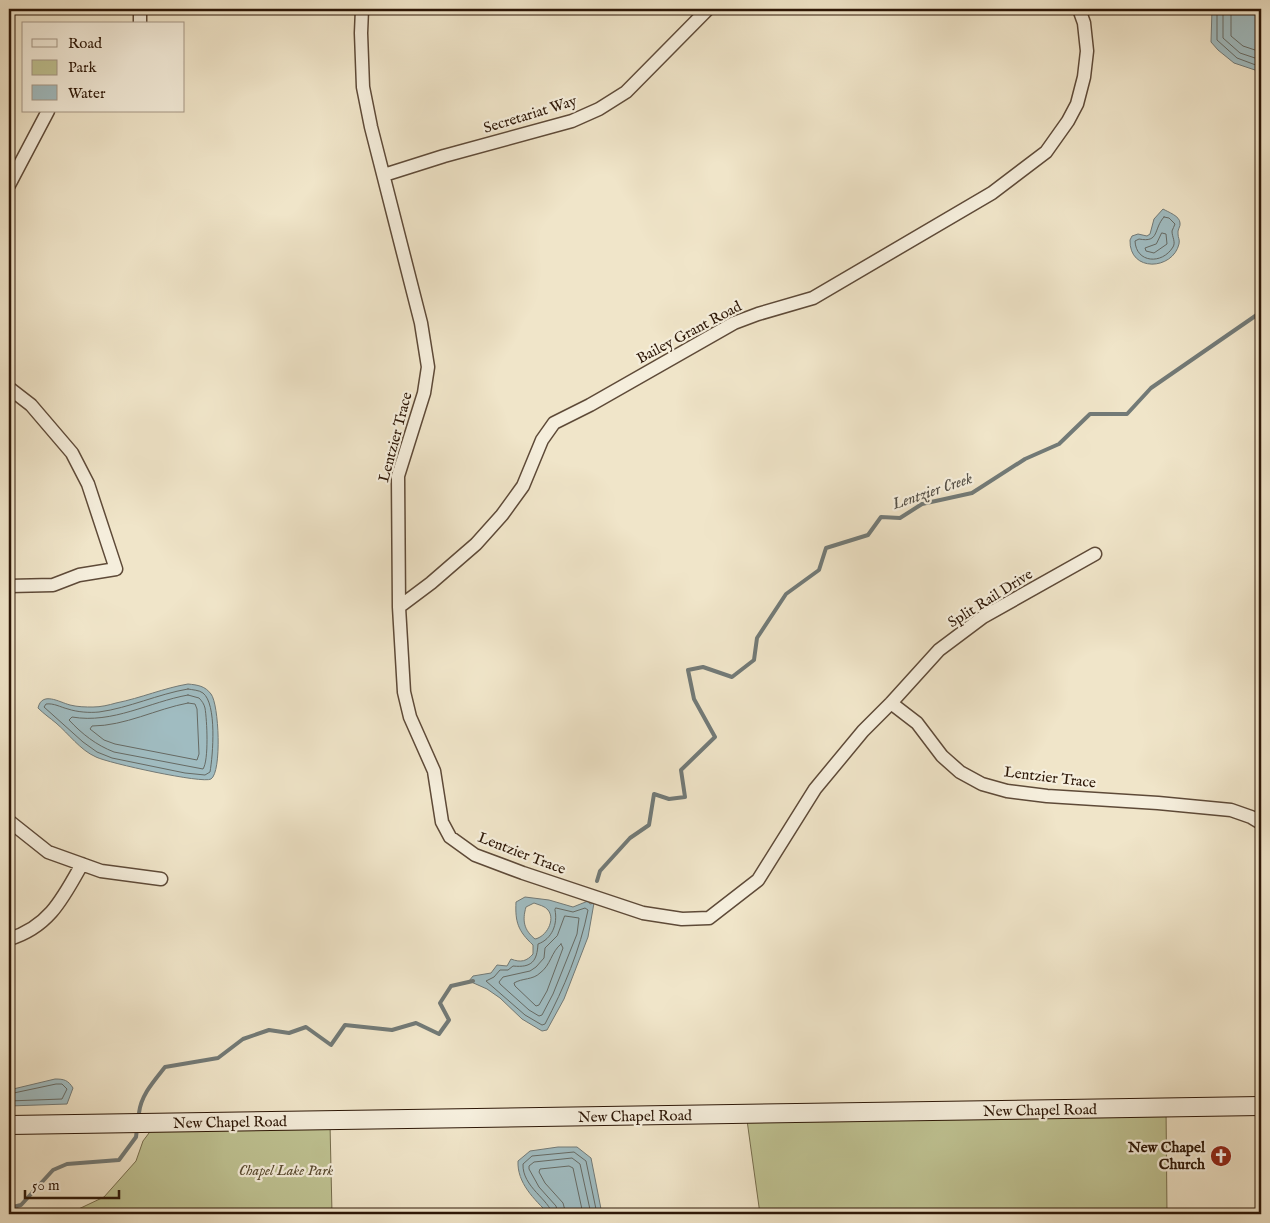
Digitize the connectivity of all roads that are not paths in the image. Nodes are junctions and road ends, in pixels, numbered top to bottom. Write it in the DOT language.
graph roads {
  1 [pos="140,9"];
  2 [pos="362,9"];
  3 [pos="708,9"];
  4 [pos="1079,9"];
  5 [pos="140,22"];
  6 [pos="47,112"];
  7 [pos="384,175"];
  8 [pos="9,185"];
  9 [pos="9,388"];
  10 [pos="1095,554"];
  11 [pos="9,586"];
  12 [pos="399,607"];
  13 [pos="891,704"];
  14 [pos="9,821"];
  15 [pos="1261,823"];
  16 [pos="82,864"];
  17 [pos="162,879"];
  18 [pos="9,940"];
  19 [pos="1261,1106"];
  20 [pos="9,1126"];
  1 -- 5 [label="street"];
  2 -- 7 [label="street, Lentzier Trace"];
  3 -- 7 [label="street, Secretariat Way"];
  4 -- 12 [label="street, Bailey Grant Road"];
  6 -- 8 [label="street"];
  7 -- 12 [label="street, Lentzier Trace"];
  9 -- 11 [label="street"];
  10 -- 13 [label="street, Split Rail Drive"];
  12 -- 13 [label="street, Lentzier Trace"];
  13 -- 15 [label="street, Lentzier Trace"];
  14 -- 16 [label="street"];
  16 -- 17 [label="street"];
  16 -- 18 [label="street"];
  19 -- 20 [label="street, New Chapel Road"];
}
